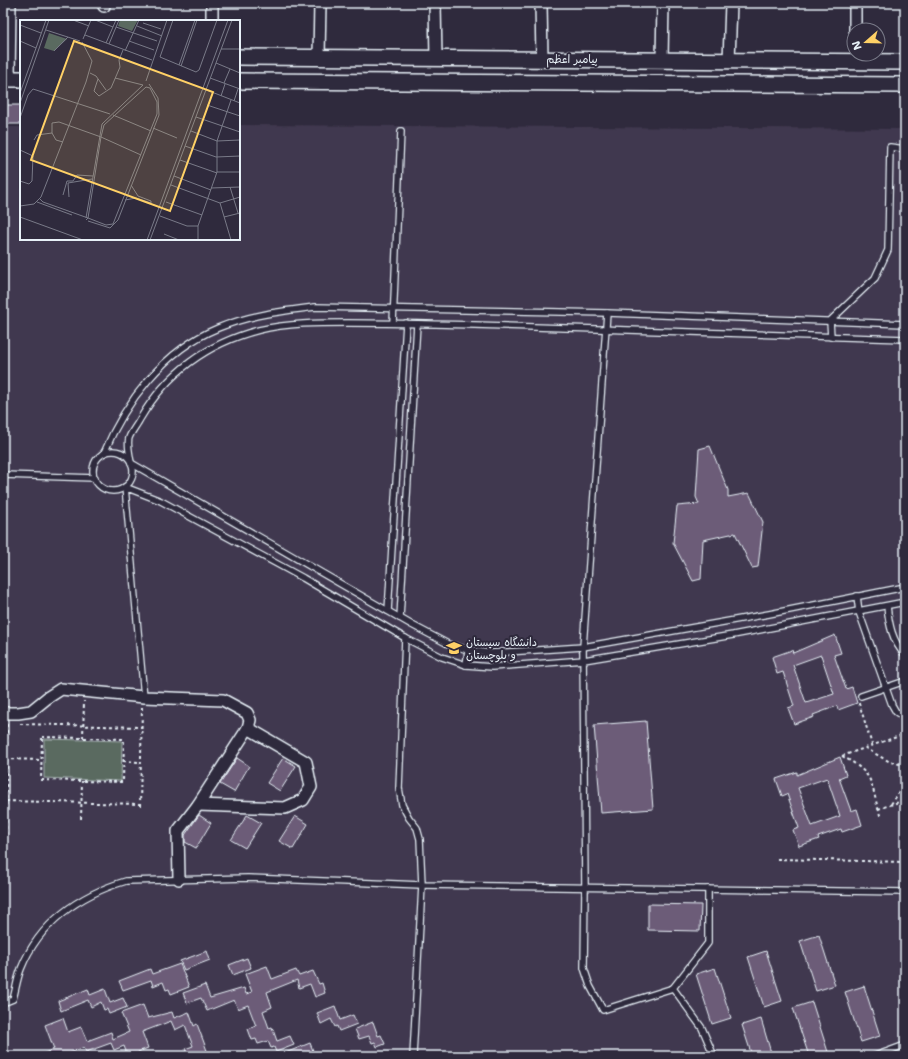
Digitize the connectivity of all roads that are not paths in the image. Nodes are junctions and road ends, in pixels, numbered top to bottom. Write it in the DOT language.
graph roads {
  1 [pos="8,3"];
  2 [pos="212,3"];
  3 [pos="320,3"];
  4 [pos="435,3"];
  5 [pos="541,3"];
  6 [pos="663,3"];
  7 [pos="730,3"];
  8 [pos="856,3"];
  9 [pos="212,20"];
  10 [pos="855,22"];
  11 [pos="319,56"];
  12 [pos="10,57"];
  13 [pos="240,57"];
  14 [pos="436,59"];
  15 [pos="542,59"];
  16 [pos="662,60"];
  17 [pos="729,61"];
  18 [pos="903,62"];
  19 [pos="10,79"];
  20 [pos="240,81"];
  21 [pos="903,85"];
  22 [pos="401,131"];
  23 [pos="905,149"];
  24 [pos="905,182"];
  25 [pos="905,261"];
  26 [pos="393,309"];
  27 [pos="607,313"];
  28 [pos="830,321"];
  29 [pos="393,323"];
  30 [pos="406,323"];
  31 [pos="417,324"];
  32 [pos="905,324"];
  33 [pos="606,329"];
  34 [pos="830,337"];
  35 [pos="905,339"];
  36 [pos="104,453"];
  37 [pos="131,463"];
  38 [pos="3,475"];
  39 [pos="95,478"];
  40 [pos="125,487"];
  41 [pos="905,587"];
  42 [pos="857,596"];
  43 [pos="905,602"];
  44 [pos="887,606"];
  45 [pos="388,611"];
  46 [pos="859,612"];
  47 [pos="400,618"];
  48 [pos="405,638"];
  49 [pos="584,647"];
  50 [pos="468,650"];
  51 [pos="905,655"];
  52 [pos="584,660"];
  53 [pos="466,665"];
  54 [pos="905,681"];
  55 [pos="886,687"];
  56 [pos="143,696"];
  57 [pos="861,696"];
  58 [pos="3,713"];
  59 [pos="905,718"];
  60 [pos="248,728"];
  61 [pos="198,805"];
  62 [pos="179,879"];
  63 [pos="422,885"];
  64 [pos="585,888"];
  65 [pos="708,889"];
  66 [pos="905,892"];
  67 [pos="674,988"];
  68 [pos="3,1003"];
  69 [pos="905,1045"];
  70 [pos="413,1056"];
  71 [pos="714,1056"];
  72 [pos="875,1056"];
  1 -- 12 [label="main road"];
  2 -- 9 [label="street"];
  3 -- 11 [label="street"];
  4 -- 14 [label="street"];
  5 -- 15 [label="street"];
  6 -- 16 [label="street"];
  7 -- 17 [label="street"];
  8 -- 10 [label="street"];
  11 -- 13 [label="main road, پیامبر اعظم"];
  11 -- 14 [label="main road, پیامبر اعظم"];
  12 -- 19 [label="main road"];
  14 -- 15 [label="main road, پیامبر اعظم"];
  15 -- 16 [label="main road, پیامبر اعظم"];
  16 -- 17 [label="main road, پیامبر اعظم"];
  17 -- 18 [label="main road, پیامبر اعظم"];
  18 -- 21 [label="main road"];
  20 -- 21 [label="main road"];
  22 -- 26 [label="lane"];
  23 -- 28 [label="lane"];
  24 -- 25 [label="lane"];
  26 -- 27 [label="lane"];
  26 -- 29 [label="lane"];
  26 -- 36 [label="lane"];
  27 -- 28 [label="lane"];
  27 -- 33 [label="lane"];
  28 -- 32 [label="lane"];
  28 -- 34 [label="lane"];
  29 -- 30 [label="lane"];
  29 -- 37 [label="lane"];
  30 -- 31 [label="lane"];
  30 -- 45 [label="lane"];
  31 -- 33 [label="lane"];
  31 -- 47 [label="lane"];
  33 -- 34 [label="lane"];
  33 -- 49 [label="lane"];
  34 -- 35 [label="lane"];
  36 -- 37 [label="lane"];
  36 -- 39 [label="lane"];
  37 -- 40 [label="lane"];
  37 -- 45 [label="lane"];
  38 -- 39 [label="lane"];
  39 -- 40 [label="lane"];
  40 -- 48 [label="lane"];
  40 -- 56 [label="lane"];
  41 -- 42 [label="lane"];
  42 -- 46 [label="lane"];
  42 -- 49 [label="lane"];
  43 -- 44 [label="lane"];
  44 -- 46 [label="lane"];
  44 -- 51 [label="lane"];
  45 -- 47 [label="lane"];
  46 -- 52 [label="lane"];
  46 -- 55 [label="lane"];
  47 -- 50 [label="lane"];
  48 -- 53 [label="lane"];
  48 -- 63 [label="lane"];
  49 -- 50 [label="lane"];
  49 -- 52 [label="lane"];
  50 -- 53 [label="lane"];
  52 -- 53 [label="lane"];
  52 -- 64 [label="lane"];
  54 -- 55 [label="lane"];
  55 -- 57 [label="lane"];
  55 -- 59 [label="lane"];
  56 -- 58 [label="street"];
  56 -- 60 [label="street"];
  60 -- 61 [label="street"];
  60 -- 61 [label="street"];
  61 -- 62 [label="street"];
  62 -- 63 [label="lane"];
  62 -- 68 [label="lane"];
  63 -- 64 [label="lane"];
  63 -- 70 [label="lane"];
  64 -- 65 [label="lane"];
  64 -- 67 [label="lane"];
  65 -- 66 [label="lane"];
  65 -- 67 [label="lane"];
  67 -- 71 [label="lane"];
  69 -- 72 [label="lane"];
}
